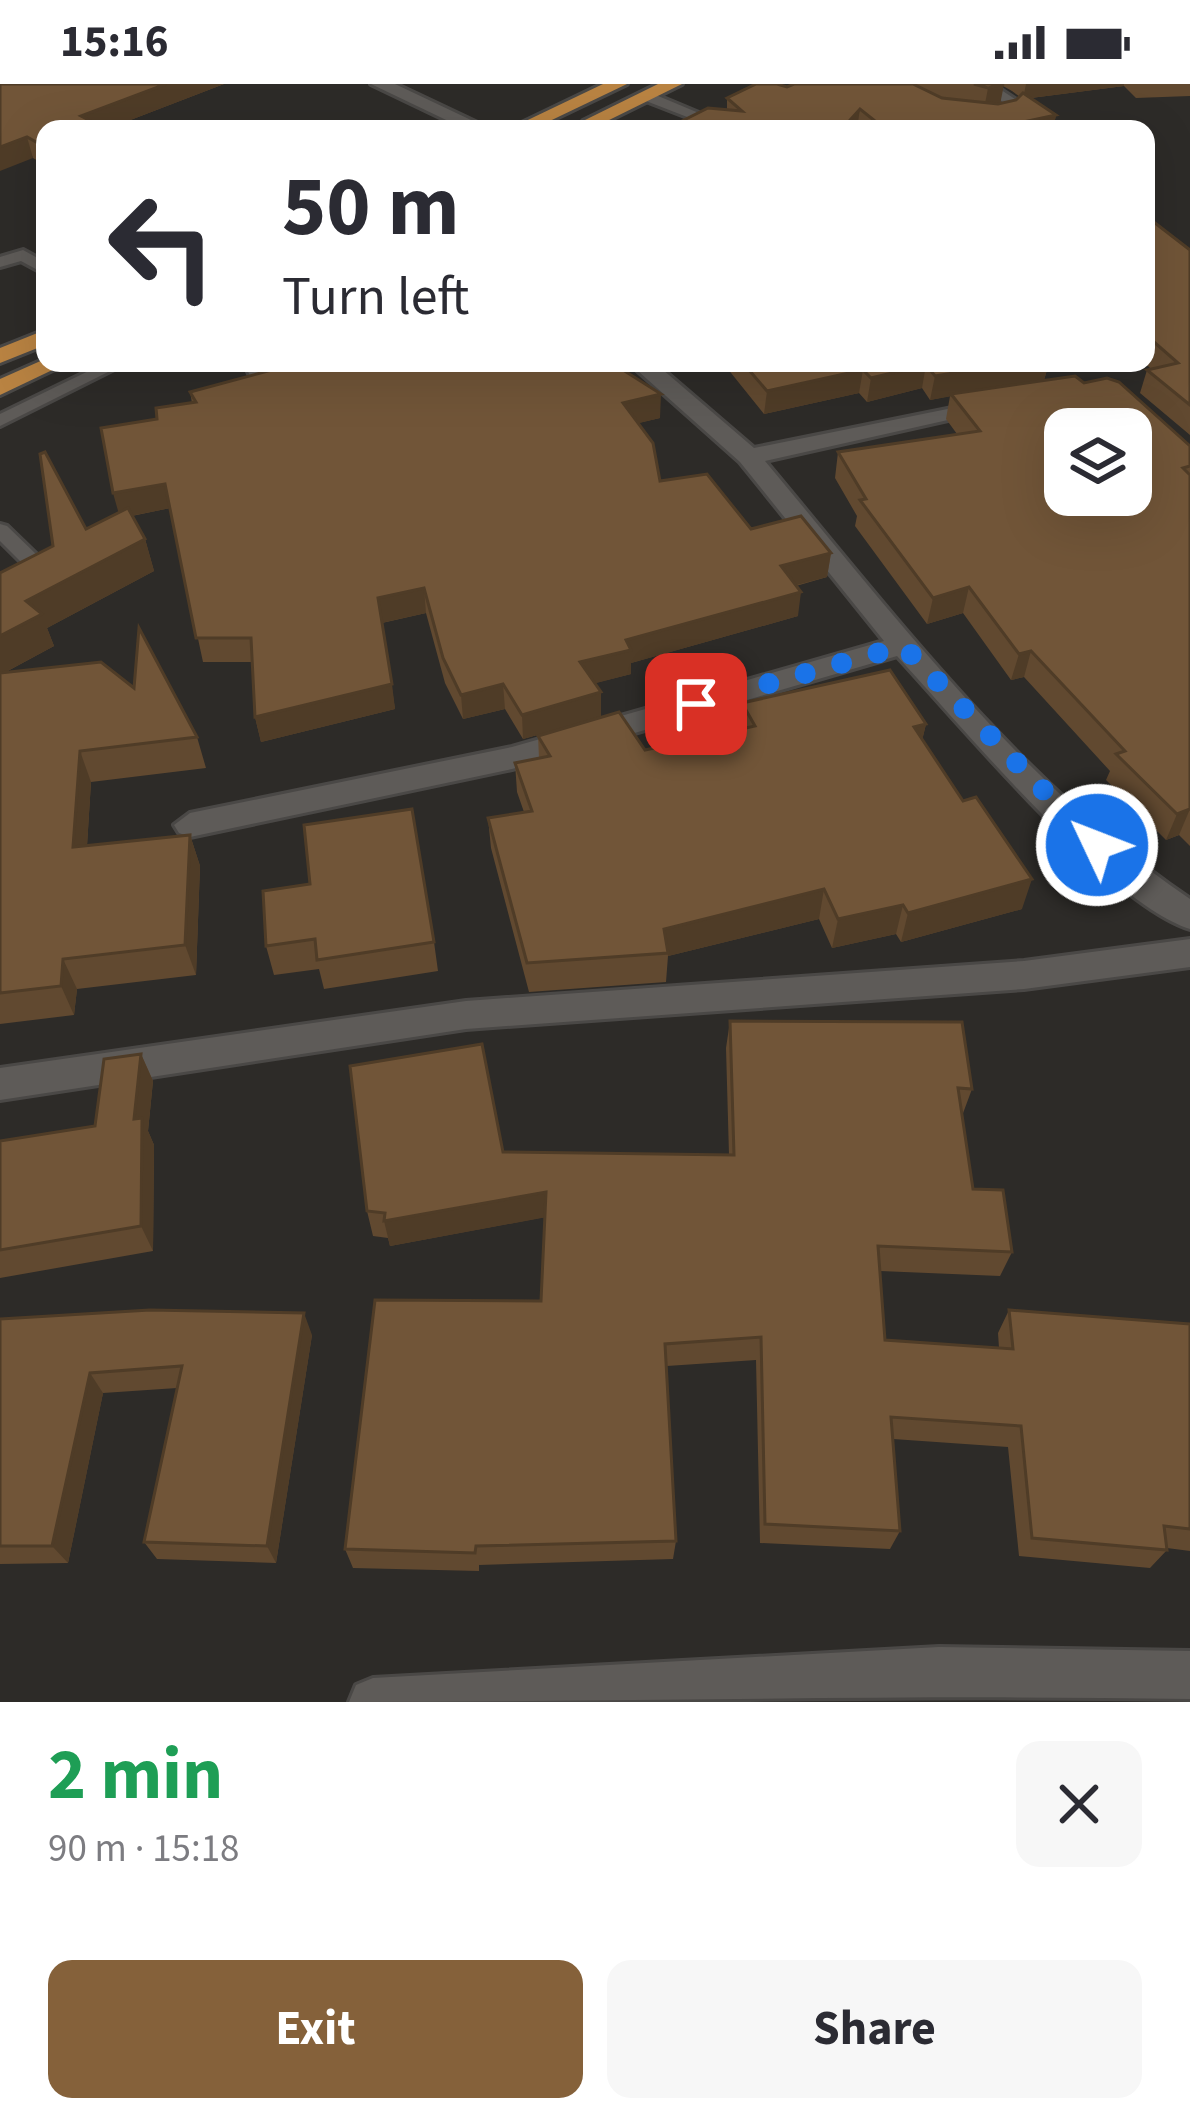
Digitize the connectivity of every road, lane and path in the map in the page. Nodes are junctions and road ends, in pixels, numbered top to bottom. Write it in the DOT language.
graph roads {
  1 [pos="380,84"];
  2 [pos="618,84"];
  3 [pos="674,84"];
  4 [pos="983,84"];
  5 [pos="646,96"];
  6 [pos="461,120"];
  7 [pos="538,120"];
  8 [pos="594,120"];
  9 [pos="707,120"];
  10 [pos="974,120"];
  11 [pos="0,262"];
  12 [pos="36,263"];
  13 [pos="36,341"];
  14 [pos="0,356"];
  15 [pos="36,372"];
  16 [pos="100,372"];
  17 [pos="651,372"];
  18 [pos="0,388"];
  19 [pos="1014,399"];
  20 [pos="0,421"];
  21 [pos="748,457"];
  22 [pos="0,530"];
  23 [pos="0,593"];
  24 [pos="903,646"];
  25 [pos="190,825"];
  26 [pos="1190,916"];
  27 [pos="1190,953"];
  28 [pos="0,1084"];
  29 [pos="1190,1675"];
  30 [pos="941,1687"];
  31 [pos="373,1702"];
  1 -- 6 [label="street"];
  2 -- 7 [label="highway"];
  3 -- 5 [label="highway"];
  4 -- 10 [label="lane"];
  5 -- 8 [label="highway"];
  5 -- 9 [label="lane"];
  11 -- 12 [label="lane"];
  13 -- 14 [label="highway"];
  15 -- 18 [label="highway"];
  16 -- 20 [label="lane"];
  17 -- 21 [label="street"];
  19 -- 21 [label="street"];
  21 -- 24 [label="street"];
  22 -- 23 [label="lane"];
  24 -- 25 [label="street"];
  24 -- 26 [label="street"];
  27 -- 28 [label="street"];
  29 -- 30 [label="street"];
  30 -- 31 [label="street"];
}
